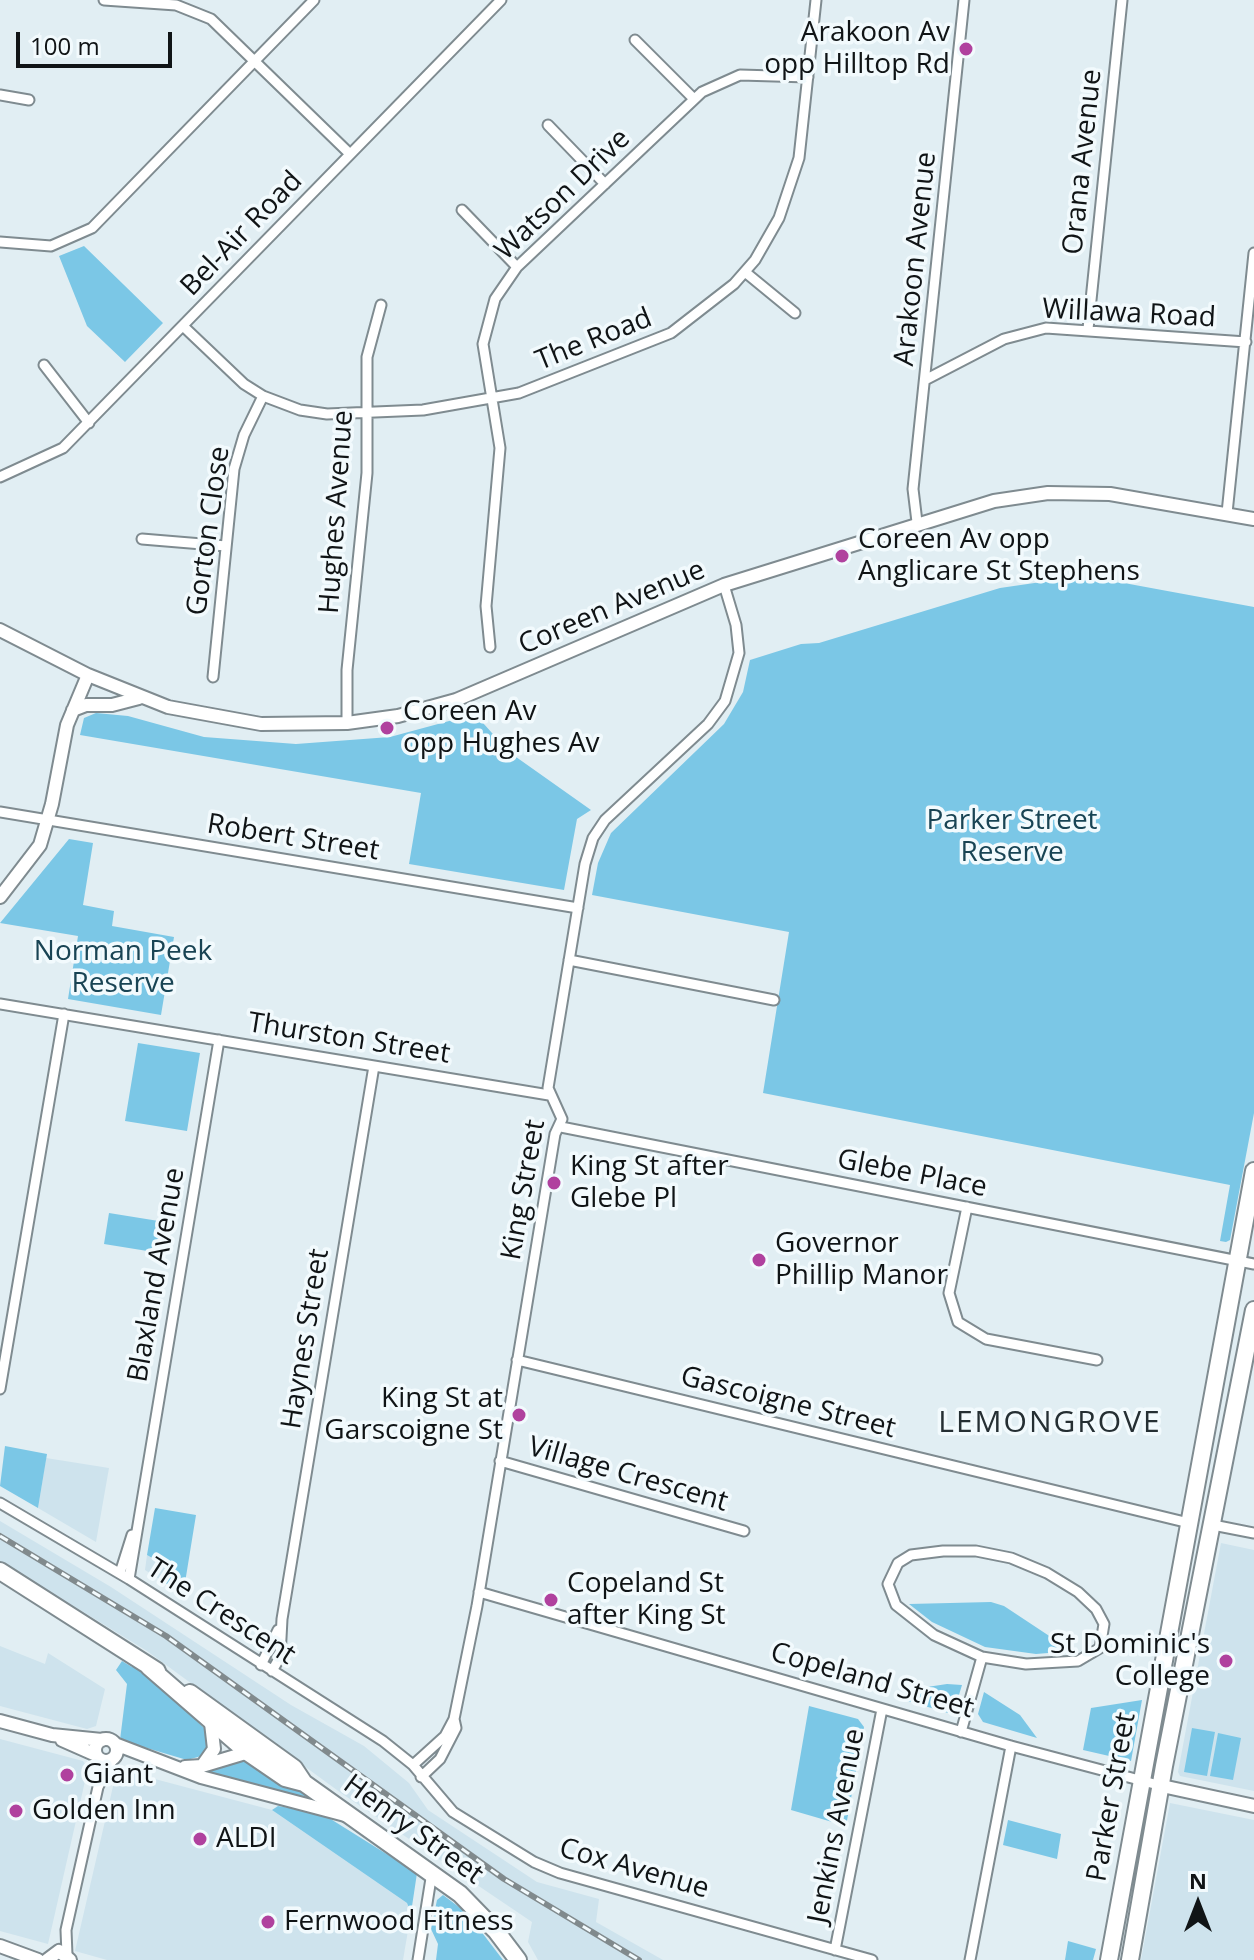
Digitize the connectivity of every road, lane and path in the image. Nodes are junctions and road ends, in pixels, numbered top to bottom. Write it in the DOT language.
graph roads {
  1 [pos="104,0"];
  2 [pos="314,0"];
  3 [pos="501,0"];
  4 [pos="816,0"];
  5 [pos="964,0"];
  6 [pos="1122,0"];
  7 [pos="176,2"];
  8 [pos="635,40"];
  9 [pos="255,60"];
  10 [pos="808,77"];
  11 [pos="0,95"];
  12 [pos="694,99"];
  13 [pos="29,100"];
  14 [pos="548,125"];
  15 [pos="350,154"];
  16 [pos="605,184"];
  17 [pos="462,210"];
  18 [pos="0,242"];
  19 [pos="1254,253"];
  20 [pos="517,267"];
  21 [pos="745,272"];
  22 [pos="381,305"];
  23 [pos="795,313"];
  24 [pos="183,326"];
  25 [pos="1088,329"];
  26 [pos="1246,342"];
  27 [pos="44,365"];
  28 [pos="925,380"];
  29 [pos="263,396"];
  30 [pos="491,399"];
  31 [pos="367,414"];
  32 [pos="89,423"];
  33 [pos="0,477"];
  34 [pos="1227,513"];
  35 [pos="1254,519"];
  36 [pos="917,522"];
  37 [pos="142,539"];
  38 [pos="226,546"];
  39 [pos="724,585"];
  40 [pos="0,630"];
  41 [pos="490,647"];
  42 [pos="88,675"];
  43 [pos="213,677"];
  44 [pos="141,697"];
  45 [pos="73,710"];
  46 [pos="347,723"];
  47 [pos="0,812"];
  48 [pos="49,821"];
  49 [pos="0,897"];
  50 [pos="578,908"];
  51 [pos="569,960"];
  52 [pos="774,1000"];
  53 [pos="0,1004"];
  54 [pos="64,1014"];
  55 [pos="219,1040"];
  56 [pos="374,1066"];
  57 [pos="549,1095"];
  58 [pos="561,1127"];
  59 [pos="1254,1171"];
  60 [pos="967,1207"];
  61 [pos="1237,1261"];
  62 [pos="1254,1264"];
  63 [pos="1254,1310"];
  64 [pos="517,1360"];
  65 [pos="1097,1360"];
  66 [pos="0,1389"];
  67 [pos="500,1461"];
  68 [pos="0,1503"];
  69 [pos="1189,1523"];
  70 [pos="1213,1525"];
  71 [pos="744,1531"];
  72 [pos="1254,1533"];
  73 [pos="0,1571"];
  74 [pos="124,1576"];
  75 [pos="479,1592"];
  76 [pos="282,1619"];
  77 [pos="982,1657"];
  78 [pos="261,1665"];
  79 [pos="149,1667"];
  80 [pos="272,1671"];
  81 [pos="882,1709"];
  82 [pos="454,1719"];
  83 [pos="0,1721"];
  84 [pos="211,1723"];
  85 [pos="961,1732"];
  86 [pos="52,1735"];
  87 [pos="102,1740"];
  88 [pos="115,1744"];
  89 [pos="1011,1746"];
  90 [pos="247,1752"];
  91 [pos="97,1756"];
  92 [pos="113,1758"];
  93 [pos="279,1758"];
  94 [pos="152,1761"];
  95 [pos="413,1765"];
  96 [pos="202,1766"];
  97 [pos="173,1767"];
  98 [pos="421,1777"];
  99 [pos="1141,1781"];
  100 [pos="304,1783"];
  101 [pos="1162,1786"];
  102 [pos="98,1787"];
  103 [pos="1254,1806"];
  104 [pos="352,1817"];
  105 [pos="432,1872"];
  106 [pos="0,1946"];
  107 [pos="835,1950"];
  108 [pos="23,1953"];
  109 [pos="61,1957"];
  110 [pos="38,1960"];
  111 [pos="418,1960"];
  112 [pos="518,1960"];
  113 [pos="872,1960"];
  114 [pos="970,1960"];
  115 [pos="1109,1960"];
  116 [pos="1130,1960"];
  1 -- 7 [label="street"];
  2 -- 9 [label="street"];
  3 -- 15 [label="street, Bel-Air Road"];
  4 -- 10 [label="street, The Road"];
  5 -- 28 [label="street, Arakoon Avenue"];
  6 -- 25 [label="street, Orana Avenue"];
  7 -- 9 [label="street"];
  8 -- 12 [label="street"];
  9 -- 15 [label="street"];
  9 -- 18 [label="street"];
  10 -- 12 [label="street, Watson Drive"];
  10 -- 21 [label="street, The Road"];
  11 -- 13 [label="street"];
  12 -- 16 [label="street, Watson Drive"];
  14 -- 16 [label="street"];
  15 -- 24 [label="street, Bel-Air Road"];
  16 -- 20 [label="street, Watson Drive"];
  17 -- 20 [label="street"];
  19 -- 26 [label="street"];
  20 -- 30 [label="street, Watson Drive"];
  21 -- 23 [label="street"];
  21 -- 30 [label="street, The Road"];
  22 -- 31 [label="street, Hughes Avenue"];
  24 -- 29 [label="street, The Road"];
  24 -- 32 [label="street, Bel-Air Road"];
  25 -- 26 [label="street, Willawa Road"];
  25 -- 28 [label="street, Willawa Road"];
  26 -- 34 [label="street"];
  27 -- 32 [label="street"];
  28 -- 36 [label="street, Arakoon Avenue"];
  29 -- 31 [label="street, The Road"];
  29 -- 38 [label="street, Gorton Close"];
  30 -- 31 [label="street, The Road"];
  30 -- 41 [label="street, Watson Drive"];
  31 -- 46 [label="street, Hughes Avenue"];
  32 -- 33 [label="street, Bel-Air Road"];
  34 -- 35 [label="street, Coreen Avenue"];
  34 -- 36 [label="street, Coreen Avenue"];
  36 -- 39 [label="street, Coreen Avenue"];
  37 -- 38 [label="street"];
  38 -- 43 [label="street, Gorton Close"];
  39 -- 46 [label="street, Coreen Avenue"];
  39 -- 50 [label="street, King Street"];
  40 -- 42 [label="street, Coreen Avenue"];
  42 -- 44 [label="street, Coreen Avenue"];
  42 -- 45 [label="street"];
  44 -- 45 [label="street"];
  44 -- 46 [label="street, Coreen Avenue"];
  45 -- 48 [label="street"];
  47 -- 48 [label="street, Robert Street"];
  48 -- 49 [label="street"];
  48 -- 50 [label="street, Robert Street"];
  50 -- 51 [label="street, King Street"];
  51 -- 52 [label="street"];
  51 -- 57 [label="street, King Street"];
  53 -- 54 [label="street, Thurston Street"];
  54 -- 55 [label="street, Thurston Street"];
  54 -- 66 [label="street"];
  55 -- 56 [label="street, Thurston Street"];
  55 -- 74 [label="street, Blaxland Avenue"];
  56 -- 57 [label="street, Thurston Street"];
  56 -- 76 [label="street, Haynes Street"];
  57 -- 58 [label="street, King Street"];
  58 -- 60 [label="street, Glebe Place"];
  58 -- 64 [label="street, King Street"];
  59 -- 61 [label="highway, Parker Street"];
  60 -- 61 [label="street, Glebe Place"];
  60 -- 65 [label="street"];
  61 -- 62 [label="street, Glebe Place"];
  61 -- 69 [label="highway, Parker Street"];
  63 -- 70 [label="highway, Parker Street"];
  64 -- 67 [label="street, King Street"];
  64 -- 69 [label="street, Gascoigne Street"];
  67 -- 71 [label="street, Village Crescent"];
  67 -- 75 [label="street, King Street"];
  68 -- 74 [label="street, The Crescent"];
  69 -- 99 [label="highway, Parker Street"];
  70 -- 72 [label="street"];
  70 -- 101 [label="highway, Parker Street"];
  73 -- 79 [label="highway"];
  74 -- 78 [label="street, The Crescent"];
  75 -- 81 [label="street, Copeland Street"];
  75 -- 82 [label="street, King Street"];
  76 -- 78 [label="street, Haynes Street"];
  76 -- 80 [label="street, Haynes Street"];
  77 -- 77 [label="street"];
  77 -- 85 [label="street"];
  78 -- 80 [label="street, The Crescent"];
  79 -- 84 [label="highway, Henry Street"];
  79 -- 93 [label="highway, Henry Street"];
  80 -- 95 [label="street, The Crescent"];
  81 -- 85 [label="street, Copeland Street"];
  81 -- 107 [label="street, Jenkins Avenue"];
  82 -- 95 [label="street, King Street"];
  82 -- 98 [label="street, King Street"];
  83 -- 86 [label="street"];
  84 -- 90 [label="highway, Henry Street"];
  84 -- 96 [label="street"];
  85 -- 89 [label="street, Copeland Street"];
  86 -- 87 [label="street"];
  86 -- 91 [label="street"];
  87 -- 88 [label="street"];
  87 -- 91 [label="street"];
  88 -- 92 [label="street"];
  88 -- 94 [label="street"];
  89 -- 99 [label="street, Copeland Street"];
  89 -- 114 [label="street"];
  90 -- 93 [label="street"];
  90 -- 96 [label="street"];
  90 -- 100 [label="highway, Henry Street"];
  91 -- 92 [label="street"];
  91 -- 102 [label="street"];
  92 -- 94 [label="street"];
  92 -- 102 [label="street"];
  93 -- 100 [label="highway, Henry Street"];
  94 -- 97 [label="street"];
  95 -- 98 [label="street, Cox Avenue"];
  96 -- 97 [label="street"];
  97 -- 104 [label="street"];
  98 -- 107 [label="street, Cox Avenue"];
  99 -- 101 [label="street, Copeland Street"];
  99 -- 115 [label="highway, Parker Street"];
  100 -- 104 [label="highway, Henry Street"];
  101 -- 103 [label="street, Copeland Street"];
  101 -- 116 [label="highway, Parker Street"];
  102 -- 109 [label="street"];
  104 -- 105 [label="highway, Henry Street"];
  105 -- 111 [label="street"];
  105 -- 112 [label="highway, Henry Street"];
  106 -- 108 [label="street"];
  107 -- 113 [label="street, Cox Avenue"];
  108 -- 109 [label="street"];
  108 -- 110 [label="street"];
}
